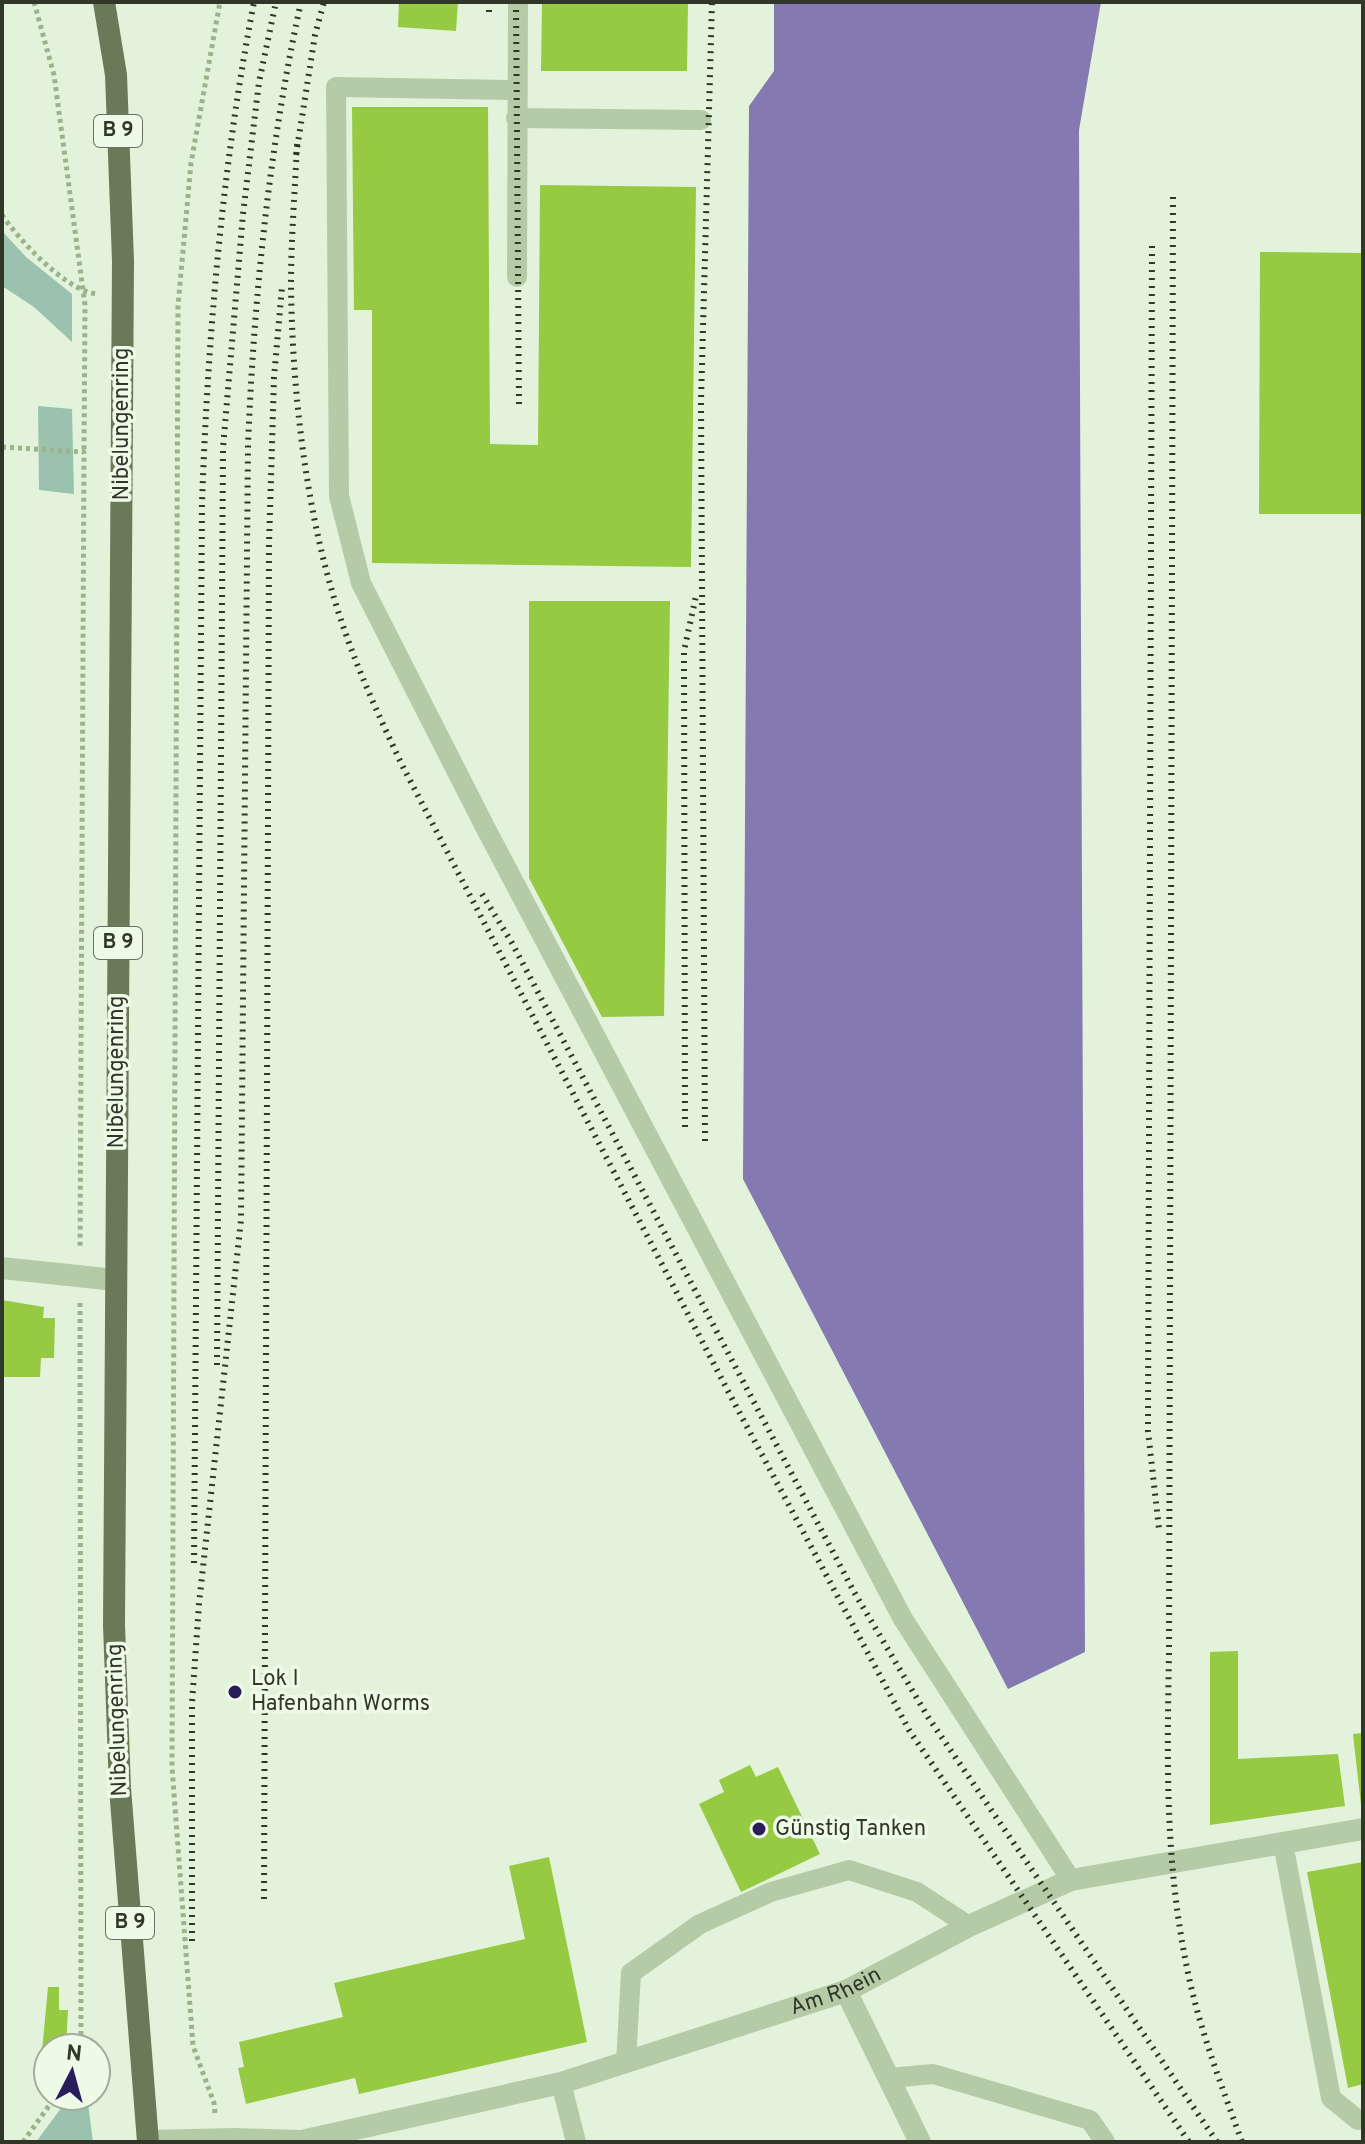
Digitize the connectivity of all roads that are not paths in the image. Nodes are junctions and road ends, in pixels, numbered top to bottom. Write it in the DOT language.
graph roads {
  1 [pos="104,2"];
  2 [pos="518,2"];
  3 [pos="516,90"];
  4 [pos="516,118"];
  5 [pos="701,120"];
  6 [pos="517,277"];
  7 [pos="2,1268"];
  8 [pos="115,1280"];
  9 [pos="1363,1829"];
  10 [pos="1283,1843"];
  11 [pos="1071,1880"];
  12 [pos="969,1926"];
  13 [pos="846,1991"];
  14 [pos="626,2062"];
  15 [pos="889,2078"];
  16 [pos="561,2083"];
  17 [pos="1363,2119"];
  18 [pos="148,2142"];
  19 [pos="298,2142"];
  20 [pos="576,2142"];
  21 [pos="920,2142"];
  22 [pos="1105,2142"];
  1 -- 8 [label="main road, Nibelungenring / B 9"];
  2 -- 3 [label="lane"];
  3 -- 4 [label="lane"];
  3 -- 11 [label="lane"];
  4 -- 5 [label="lane"];
  4 -- 6 [label="lane"];
  7 -- 8 [label="street"];
  8 -- 18 [label="main road, Nibelungenring / B 9"];
  9 -- 10 [label="street, Am Rhein"];
  10 -- 11 [label="street, Am Rhein"];
  10 -- 17 [label="lane"];
  11 -- 12 [label="street, Am Rhein"];
  12 -- 13 [label="street, Am Rhein"];
  12 -- 14 [label="lane"];
  13 -- 14 [label="street, Am Rhein"];
  13 -- 15 [label="street"];
  14 -- 16 [label="street, Am Rhein"];
  15 -- 21 [label="street"];
  15 -- 22 [label="lane"];
  16 -- 19 [label="street, Am Rhein"];
  16 -- 20 [label="lane"];
  18 -- 19 [label="street, Am Rhein"];
}
